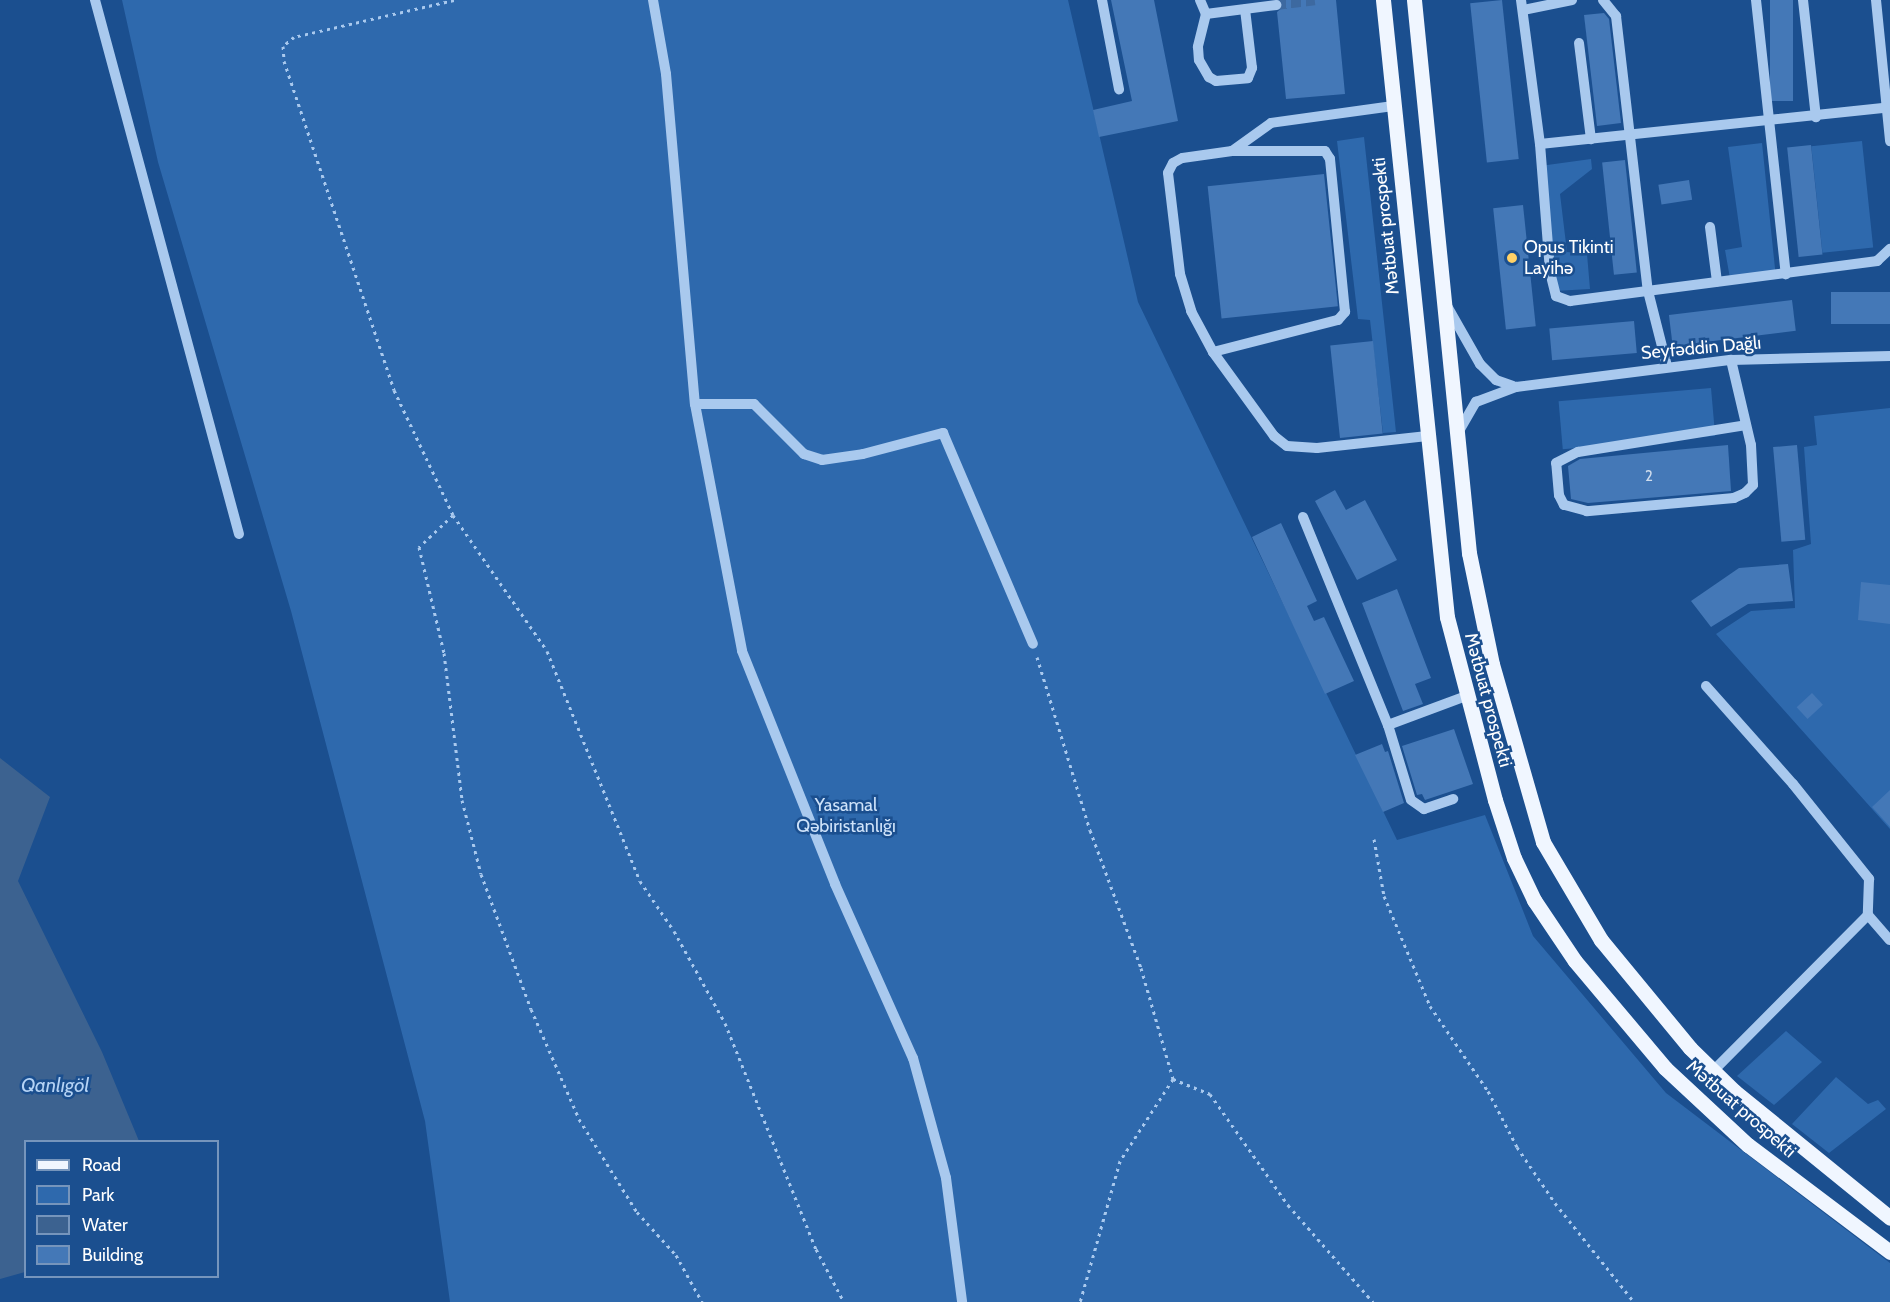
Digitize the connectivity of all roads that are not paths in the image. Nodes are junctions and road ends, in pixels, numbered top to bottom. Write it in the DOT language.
graph roads {
  1 [pos="95,0"];
  2 [pos="653,0"];
  3 [pos="1102,0"];
  4 [pos="1200,0"];
  5 [pos="1383,0"];
  6 [pos="1414,0"];
  7 [pos="1572,0"];
  8 [pos="1603,0"];
  9 [pos="1756,0"];
  10 [pos="1803,0"];
  11 [pos="1876,0"];
  12 [pos="1276,5"];
  13 [pos="1522,5"];
  14 [pos="1245,9"];
  15 [pos="1206,14"];
  16 [pos="1579,43"];
  17 [pos="1119,89"];
  18 [pos="1393,106"];
  19 [pos="1886,108"];
  20 [pos="1816,117"];
  21 [pos="1769,120"];
  22 [pos="1632,136"];
  23 [pos="1591,139"];
  24 [pos="1890,141"];
  25 [pos="1540,144"];
  26 [pos="1232,151"];
  27 [pos="1710,227"];
  28 [pos="1890,249"];
  29 [pos="1786,274"];
  30 [pos="1717,282"];
  31 [pos="1648,291"];
  32 [pos="1444,299"];
  33 [pos="1213,352"];
  34 [pos="1890,356"];
  35 [pos="1731,360"];
  36 [pos="1667,366"];
  37 [pos="1516,387"];
  38 [pos="695,404"];
  39 [pos="1746,425"];
  40 [pos="1458,434"];
  41 [pos="1427,436"];
  42 [pos="1303,517"];
  43 [pos="239,534"];
  44 [pos="1033,644"];
  45 [pos="1706,686"];
  46 [pos="1466,696"];
  47 [pos="1388,725"];
  48 [pos="1453,799"];
  49 [pos="1868,915"];
  50 [pos="1890,940"];
  51 [pos="1713,1071"];
  52 [pos="1889,1216"];
  53 [pos="1890,1252"];
  54 [pos="962,1302"];
  1 -- 43 [label="street"];
  2 -- 38 [label="street"];
  3 -- 17 [label="street"];
  4 -- 15 [label="street"];
  5 -- 18 [label="main road, Mətbuat prospekti"];
  6 -- 32 [label="main road, Mətbuat prospekti"];
  7 -- 13 [label="street"];
  8 -- 22 [label="street"];
  9 -- 21 [label="street"];
  10 -- 20 [label="street"];
  11 -- 19 [label="street"];
  12 -- 14 [label="street"];
  13 -- 25 [label="street"];
  14 -- 15 [label="street"];
  14 -- 15 [label="street"];
  16 -- 23 [label="street"];
  18 -- 26 [label="street"];
  18 -- 41 [label="main road, Mətbuat prospekti"];
  19 -- 20 [label="street"];
  19 -- 24 [label="street"];
  20 -- 21 [label="street"];
  21 -- 22 [label="street"];
  21 -- 29 [label="street"];
  22 -- 23 [label="street"];
  22 -- 31 [label="street"];
  23 -- 25 [label="street"];
  25 -- 31 [label="street"];
  26 -- 33 [label="street"];
  26 -- 33 [label="street"];
  27 -- 30 [label="street"];
  28 -- 29 [label="street"];
  29 -- 30 [label="street"];
  30 -- 31 [label="street"];
  31 -- 36 [label="street"];
  32 -- 37 [label="street"];
  32 -- 40 [label="main road, Mətbuat prospekti"];
  33 -- 41 [label="street"];
  34 -- 35 [label="street, Seyfəddin Dağlı"];
  35 -- 36 [label="street, Seyfəddin Dağlı"];
  35 -- 39 [label="street"];
  36 -- 37 [label="street, Seyfəddin Dağlı"];
  37 -- 40 [label="street, Seyfəddin Dağlı"];
  38 -- 44 [label="street"];
  38 -- 54 [label="street"];
  39 -- 39 [label="street"];
  40 -- 51 [label="main road, Mətbuat prospekti"];
  41 -- 46 [label="main road, Mətbuat prospekti"];
  42 -- 47 [label="street"];
  45 -- 49 [label="street"];
  46 -- 47 [label="street"];
  46 -- 53 [label="main road, Mətbuat prospekti"];
  47 -- 48 [label="street"];
  49 -- 50 [label="street"];
  49 -- 51 [label="street"];
  51 -- 52 [label="main road, Mətbuat prospekti"];
}
